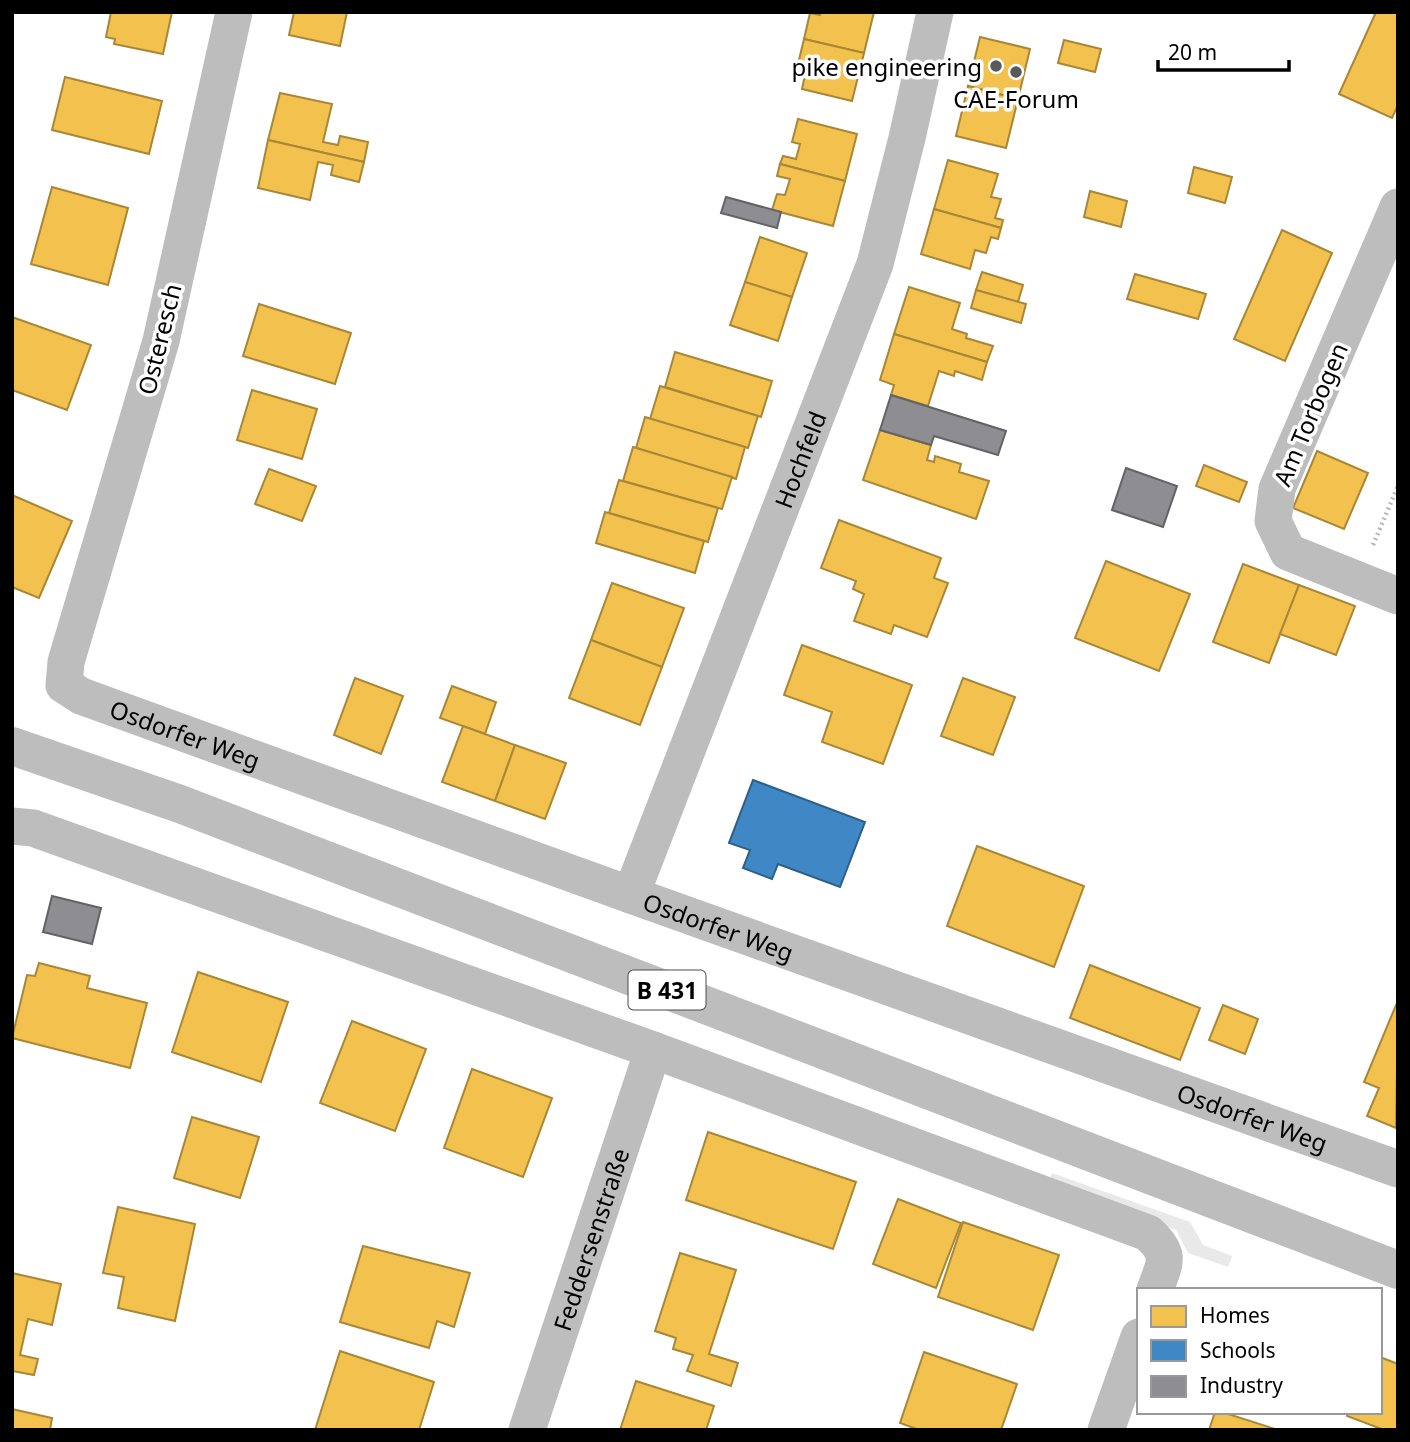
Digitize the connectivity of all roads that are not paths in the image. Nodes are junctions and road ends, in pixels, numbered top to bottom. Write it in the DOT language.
graph roads {
  1 [pos="234,12"];
  2 [pos="935,12"];
  3 [pos="1398,207"];
  4 [pos="1398,596"];
  5 [pos="66,662"];
  6 [pos="12,746"];
  7 [pos="12,826"];
  8 [pos="631,895"];
  9 [pos="653,1049"];
  10 [pos="1398,1168"];
  11 [pos="1319,1238"];
  12 [pos="1398,1247"];
  13 [pos="1398,1270"];
  14 [pos="1160,1276"];
  15 [pos="1137,1342"];
  16 [pos="527,1430"];
  17 [pos="1106,1430"];
  1 -- 5 [label="street, Osteresch"];
  2 -- 8 [label="street, Hochfeld"];
  3 -- 4 [label="street, Am Torbogen"];
  5 -- 8 [label="street, Osdorfer Weg"];
  6 -- 11 [label="main road, B 431"];
  7 -- 9 [label="street"];
  8 -- 10 [label="street, Osdorfer Weg"];
  9 -- 14 [label="street"];
  9 -- 16 [label="street, Feddersenstraße"];
  11 -- 12 [label="main road, B 431"];
  11 -- 13 [label="main road, B 431"];
  15 -- 17 [label="street"];
}
